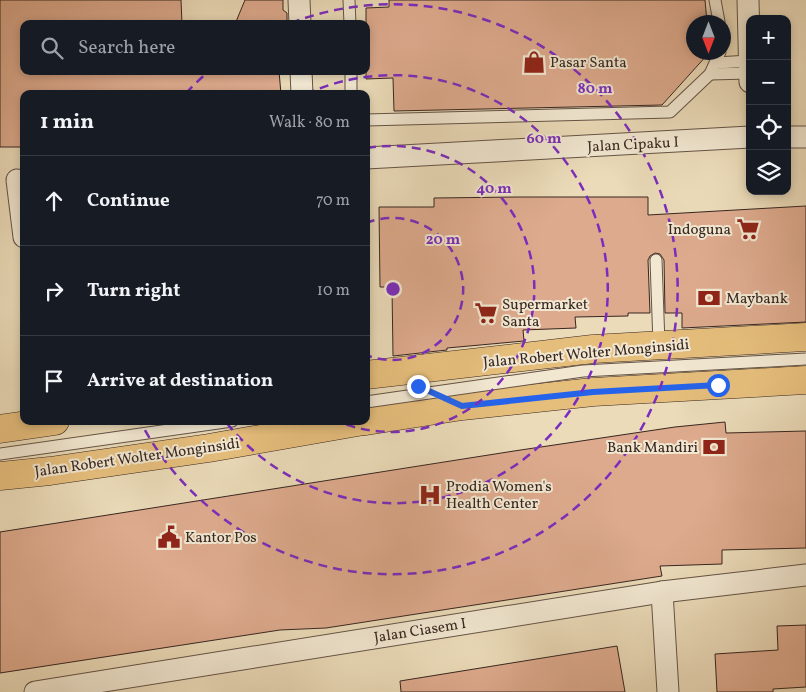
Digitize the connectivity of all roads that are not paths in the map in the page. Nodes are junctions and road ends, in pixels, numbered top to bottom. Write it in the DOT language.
graph roads {
  1 [pos="299,0"];
  2 [pos="349,0"];
  3 [pos="715,0"];
  4 [pos="748,0"];
  5 [pos="718,15"];
  6 [pos="300,20"];
  7 [pos="350,20"];
  8 [pos="717,60"];
  9 [pos="725,60"];
  10 [pos="749,60"];
  11 [pos="746,66"];
  12 [pos="746,68"];
  13 [pos="710,74"];
  14 [pos="301,75"];
  15 [pos="351,75"];
  16 [pos="302,90"];
  17 [pos="351,90"];
  18 [pos="370,120"];
  19 [pos="746,137"];
  20 [pos="791,137"];
  21 [pos="806,137"];
  22 [pos="370,158"];
  23 [pos="14,180"];
  24 [pos="20,214"];
  25 [pos="656,260"];
  26 [pos="794,338"];
  27 [pos="715,342"];
  28 [pos="659,344"];
  29 [pos="806,359"];
  30 [pos="748,363"];
  31 [pos="370,375"];
  32 [pos="370,375"];
  33 [pos="794,381"];
  34 [pos="718,385"];
  35 [pos="370,401"];
  36 [pos="462,406"];
  37 [pos="370,420"];
  38 [pos="29,425"];
  39 [pos="204,425"];
  40 [pos="252,425"];
  41 [pos="341,425"];
  42 [pos="0,429"];
  43 [pos="209,448"];
  44 [pos="0,454"];
  45 [pos="0,466"];
  46 [pos="29,472"];
  47 [pos="0,476"];
  48 [pos="806,575"];
  49 [pos="662,592"];
  50 [pos="35,692"];
  51 [pos="668,692"];
  1 -- 6 [label="street"];
  2 -- 7 [label="lane"];
  3 -- 5 [label="lane"];
  4 -- 10 [label="street"];
  8 -- 13 [label="lane"];
  9 -- 11 [label="lane"];
  12 -- 13 [label="lane"];
  13 -- 18 [label="lane"];
  14 -- 16 [label="street"];
  15 -- 17 [label="lane"];
  19 -- 22 [label="street, Jalan Cipaku I"];
  20 -- 21 [label="street"];
  23 -- 24 [label="street"];
  25 -- 28 [label="lane"];
  26 -- 27 [label="main road, Jalan Robert Wolter Monginsidi"];
  26 -- 30 [label="main road"];
  27 -- 28 [label="main road, Jalan Robert Wolter Monginsidi"];
  27 -- 30 [label="main road"];
  28 -- 31 [label="main road, Jalan Robert Wolter Monginsidi"];
  29 -- 35 [label="lane, bridge"];
  30 -- 33 [label="main road"];
  30 -- 34 [label="main road"];
  32 -- 36 [label="main road"];
  33 -- 34 [label="main road, Jalan Robert Wolter Monginsidi"];
  34 -- 36 [label="main road, Jalan Robert Wolter Monginsidi"];
  36 -- 37 [label="main road, Jalan Robert Wolter Monginsidi"];
  38 -- 42 [label="main road"];
  39 -- 44 [label="lane"];
  40 -- 43 [label="main road"];
  41 -- 43 [label="main road, Jalan Robert Wolter Monginsidi"];
  43 -- 46 [label="main road, Jalan Robert Wolter Monginsidi"];
  45 -- 46 [label="main road"];
  46 -- 47 [label="main road, Jalan Robert Wolter Monginsidi"];
  48 -- 49 [label="street, Jalan Ciasem I"];
  49 -- 50 [label="street, Jalan Ciasem I"];
  49 -- 51 [label="street"];
}
